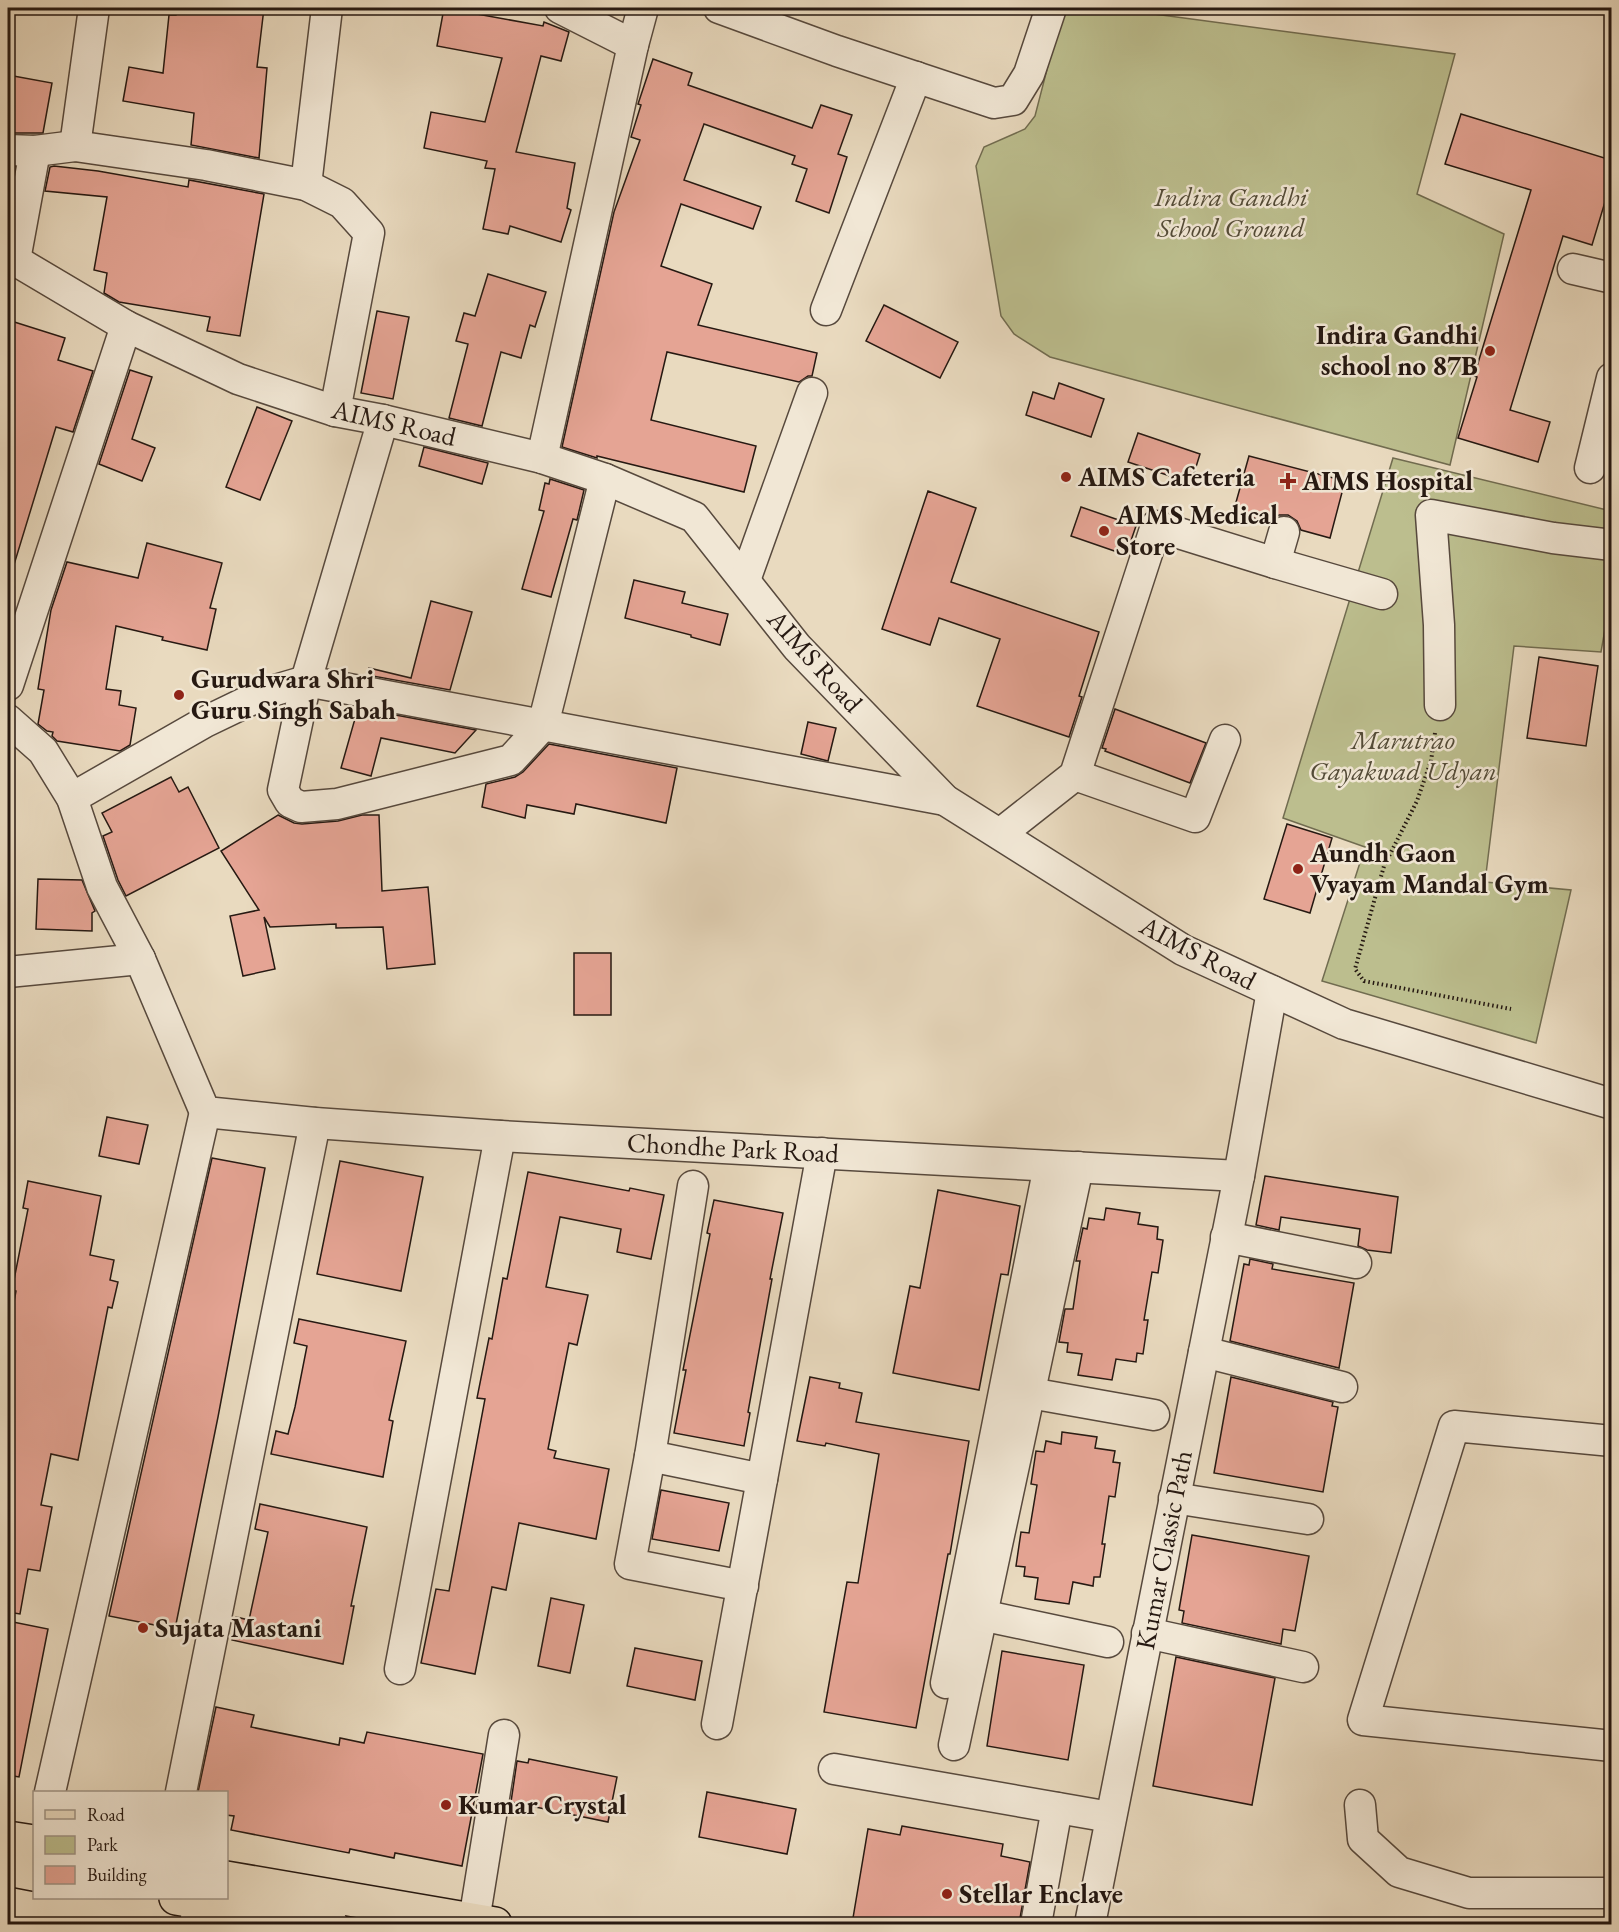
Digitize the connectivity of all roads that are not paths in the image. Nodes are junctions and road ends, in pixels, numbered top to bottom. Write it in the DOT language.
graph roads {
  1 [pos="94,8"];
  2 [pos="327,8"];
  3 [pos="560,8"];
  4 [pos="643,8"];
  5 [pos="719,8"];
  6 [pos="1051,8"];
  7 [pos="633,45"];
  8 [pos="916,77"];
  9 [pos="75,146"];
  10 [pos="21,151"];
  11 [pos="306,184"];
  12 [pos="11,258"];
  13 [pos="1573,269"];
  14 [pos="1611,278"];
  15 [pos="826,310"];
  16 [pos="126,326"];
  17 [pos="1611,378"];
  18 [pos="812,393"];
  19 [pos="334,411"];
  20 [pos="383,420"];
  21 [pos="542,458"];
  22 [pos="1590,468"];
  23 [pos="605,479"];
  24 [pos="1284,532"];
  25 [pos="1611,545"];
  26 [pos="1275,563"];
  27 [pos="745,580"];
  28 [pos="1383,594"];
  29 [pos="306,681"];
  30 [pos="8,685"];
  31 [pos="1440,705"];
  32 [pos="8,720"];
  33 [pos="543,725"];
  34 [pos="1225,740"];
  35 [pos="1075,775"];
  36 [pos="72,798"];
  37 [pos="945,800"];
  38 [pos="1000,834"];
  39 [pos="140,959"];
  40 [pos="8,972"];
  41 [pos="1272,991"];
  42 [pos="1611,1104"];
  43 [pos="205,1112"];
  44 [pos="315,1124"];
  45 [pos="500,1136"];
  46 [pos="822,1153"];
  47 [pos="1064,1166"];
  48 [pos="1239,1176"];
  49 [pos="693,1186"];
  50 [pos="1226,1237"];
  51 [pos="1356,1263"];
  52 [pos="1204,1352"];
  53 [pos="1342,1388"];
  54 [pos="1029,1393"];
  55 [pos="1154,1415"];
  56 [pos="1611,1441"];
  57 [pos="650,1456"];
  58 [pos="762,1479"];
  59 [pos="1174,1498"];
  60 [pos="1308,1519"];
  61 [pos="742,1586"];
  62 [pos="981,1615"];
  63 [pos="1147,1633"];
  64 [pos="1108,1642"];
  65 [pos="1303,1667"];
  66 [pos="400,1669"];
  67 [pos="717,1724"];
  68 [pos="504,1735"];
  69 [pos="1611,1746"];
  70 [pos="834,1769"];
  71 [pos="50,1791"];
  72 [pos="181,1791"];
  73 [pos="1360,1805"];
  74 [pos="1057,1808"];
  75 [pos="1110,1818"];
  76 [pos="8,1838"];
  77 [pos="33,1842"];
  78 [pos="8,1869"];
  79 [pos="33,1874"];
  80 [pos="1611,1893"];
  81 [pos="231,1903"];
  82 [pos="190,1908"];
  83 [pos="484,1923"];
  84 [pos="331,1924"];
  85 [pos="1036,1924"];
  86 [pos="1090,1924"];
  1 -- 9 [label="street"];
  2 -- 11 [label="street"];
  3 -- 7 [label="street"];
  4 -- 7 [label="street"];
  5 -- 8 [label="street"];
  6 -- 8 [label="street"];
  7 -- 21 [label="street"];
  8 -- 15 [label="street"];
  9 -- 10 [label="street"];
  9 -- 11 [label="street"];
  10 -- 12 [label="street"];
  11 -- 19 [label="street"];
  12 -- 16 [label="street, AIMS Road"];
  13 -- 14 [label="street"];
  16 -- 19 [label="street, AIMS Road"];
  16 -- 30 [label="street"];
  17 -- 22 [label="street"];
  18 -- 27 [label="street"];
  19 -- 20 [label="street, AIMS Road"];
  20 -- 21 [label="street, AIMS Road"];
  20 -- 29 [label="street"];
  21 -- 23 [label="street, AIMS Road"];
  23 -- 27 [label="street, AIMS Road"];
  23 -- 33 [label="street"];
  24 -- 26 [label="street"];
  25 -- 31 [label="street"];
  26 -- 28 [label="street"];
  26 -- 35 [label="street"];
  27 -- 37 [label="street, AIMS Road"];
  29 -- 33 [label="street"];
  29 -- 33 [label="street"];
  29 -- 36 [label="street"];
  32 -- 36 [label="street"];
  33 -- 37 [label="street"];
  34 -- 35 [label="street"];
  35 -- 38 [label="street"];
  36 -- 39 [label="street"];
  37 -- 38 [label="street, AIMS Road"];
  38 -- 41 [label="street, AIMS Road"];
  39 -- 40 [label="street"];
  39 -- 43 [label="street"];
  41 -- 42 [label="street, AIMS Road"];
  41 -- 48 [label="street"];
  43 -- 44 [label="street, Chondhe Park Road"];
  43 -- 71 [label="street"];
  44 -- 45 [label="street, Chondhe Park Road"];
  44 -- 72 [label="street"];
  45 -- 46 [label="street, Chondhe Park Road"];
  45 -- 66 [label="street"];
  46 -- 47 [label="street, Chondhe Park Road"];
  46 -- 58 [label="street"];
  47 -- 48 [label="street, Chondhe Park Road"];
  47 -- 54 [label="street"];
  47 -- 62 [label="street"];
  48 -- 50 [label="street, Kumar Classic Path"];
  49 -- 57 [label="street"];
  50 -- 51 [label="street"];
  50 -- 52 [label="street, Kumar Classic Path"];
  52 -- 53 [label="street"];
  52 -- 59 [label="street, Kumar Classic Path"];
  54 -- 55 [label="street"];
  54 -- 62 [label="street"];
  56 -- 69 [label="street"];
  57 -- 58 [label="street"];
  57 -- 61 [label="street"];
  58 -- 61 [label="street"];
  59 -- 60 [label="street"];
  59 -- 63 [label="street, Kumar Classic Path"];
  61 -- 67 [label="street"];
  62 -- 64 [label="street"];
  63 -- 65 [label="street"];
  63 -- 75 [label="street, Kumar Classic Path"];
  68 -- 83 [label="street"];
  70 -- 74 [label="street"];
  73 -- 80 [label="street"];
  74 -- 75 [label="street"];
  74 -- 85 [label="street"];
  75 -- 86 [label="street, Kumar Classic Path"];
  76 -- 77 [label="main road"];
  78 -- 79 [label="main road"];
  81 -- 82 [label="main road"];
  81 -- 83 [label="main road"];
  81 -- 84 [label="main road"];
}
